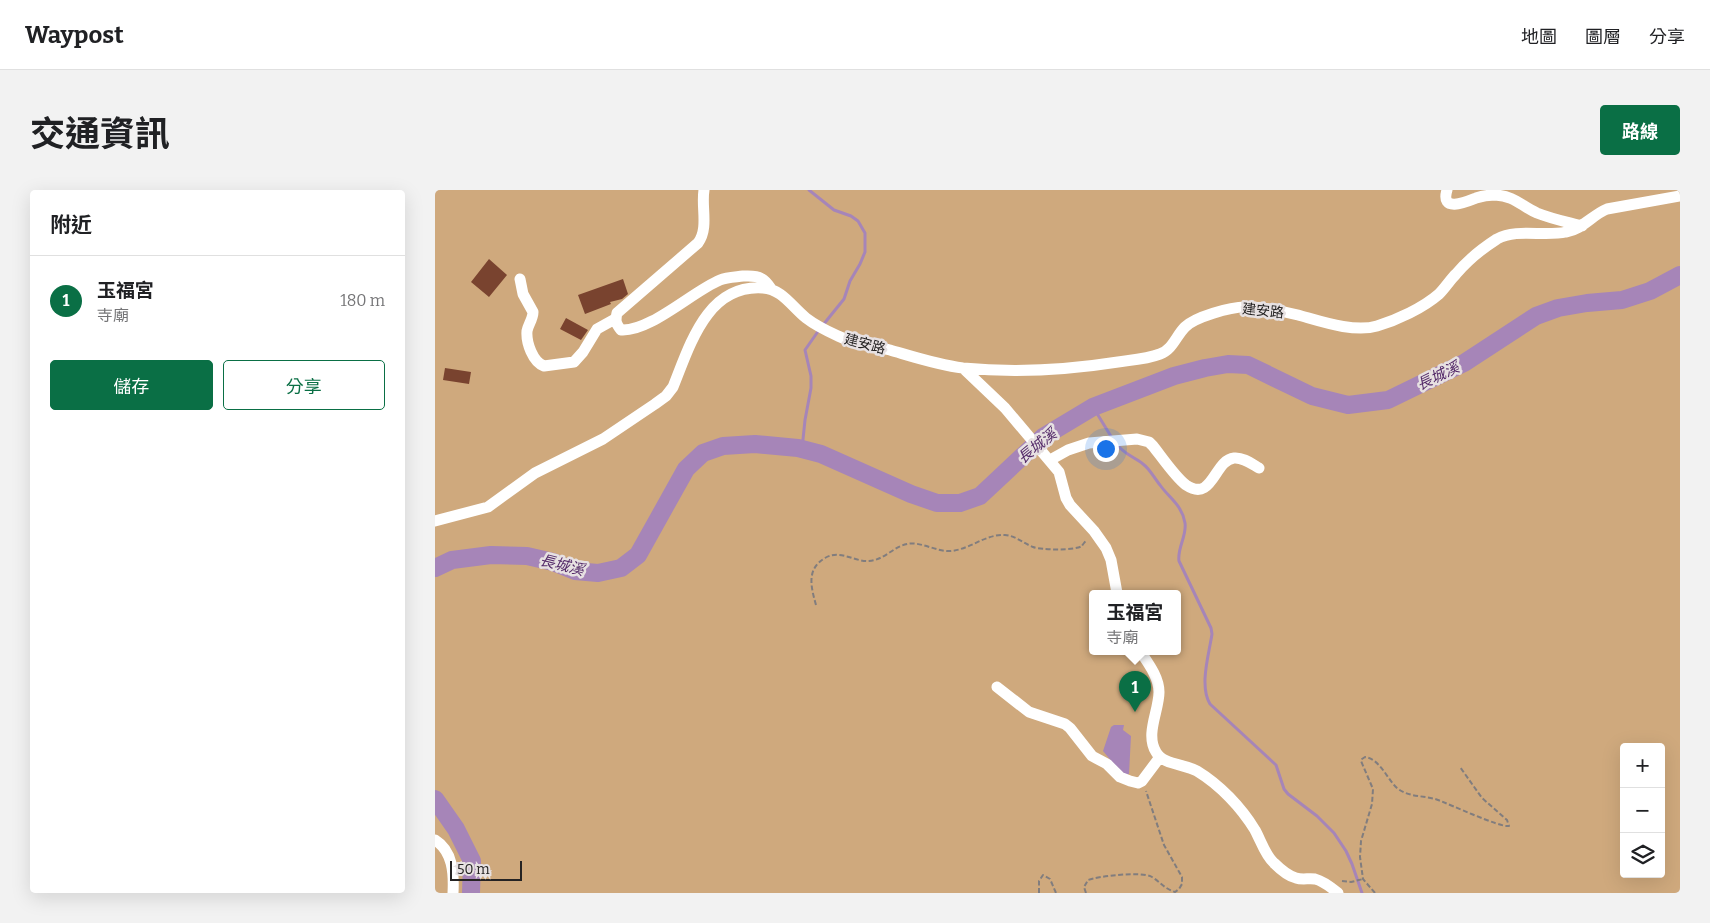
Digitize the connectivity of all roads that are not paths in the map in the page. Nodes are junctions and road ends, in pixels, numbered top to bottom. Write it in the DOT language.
graph roads {
  1 [pos="705,190"];
  2 [pos="1447,190"];
  3 [pos="1680,196"];
  4 [pos="1582,226"];
  5 [pos="520,279"];
  6 [pos="772,290"];
  7 [pos="615,319"];
  8 [pos="963,368"];
  9 [pos="1047,457"];
  10 [pos="1259,468"];
  11 [pos="435,521"];
  12 [pos="1116,590"];
  13 [pos="1142,655"];
  14 [pos="997,687"];
  15 [pos="1160,757"];
  16 [pos="435,840"];
  17 [pos="453,893"];
  18 [pos="1338,893"];
  1 -- 7 [label="street"];
  2 -- 4 [label="street"];
  3 -- 4 [label="street, 建安路"];
  4 -- 8 [label="street, 建安路"];
  5 -- 7 [label="street"];
  6 -- 7 [label="street"];
  6 -- 8 [label="street, 建安路"];
  6 -- 11 [label="street"];
  8 -- 9 [label="street"];
  9 -- 10 [label="street"];
  9 -- 12 [label="street"];
  13 -- 15 [label="street"];
  14 -- 15 [label="street"];
  15 -- 18 [label="street"];
  16 -- 17 [label="street"];
}
